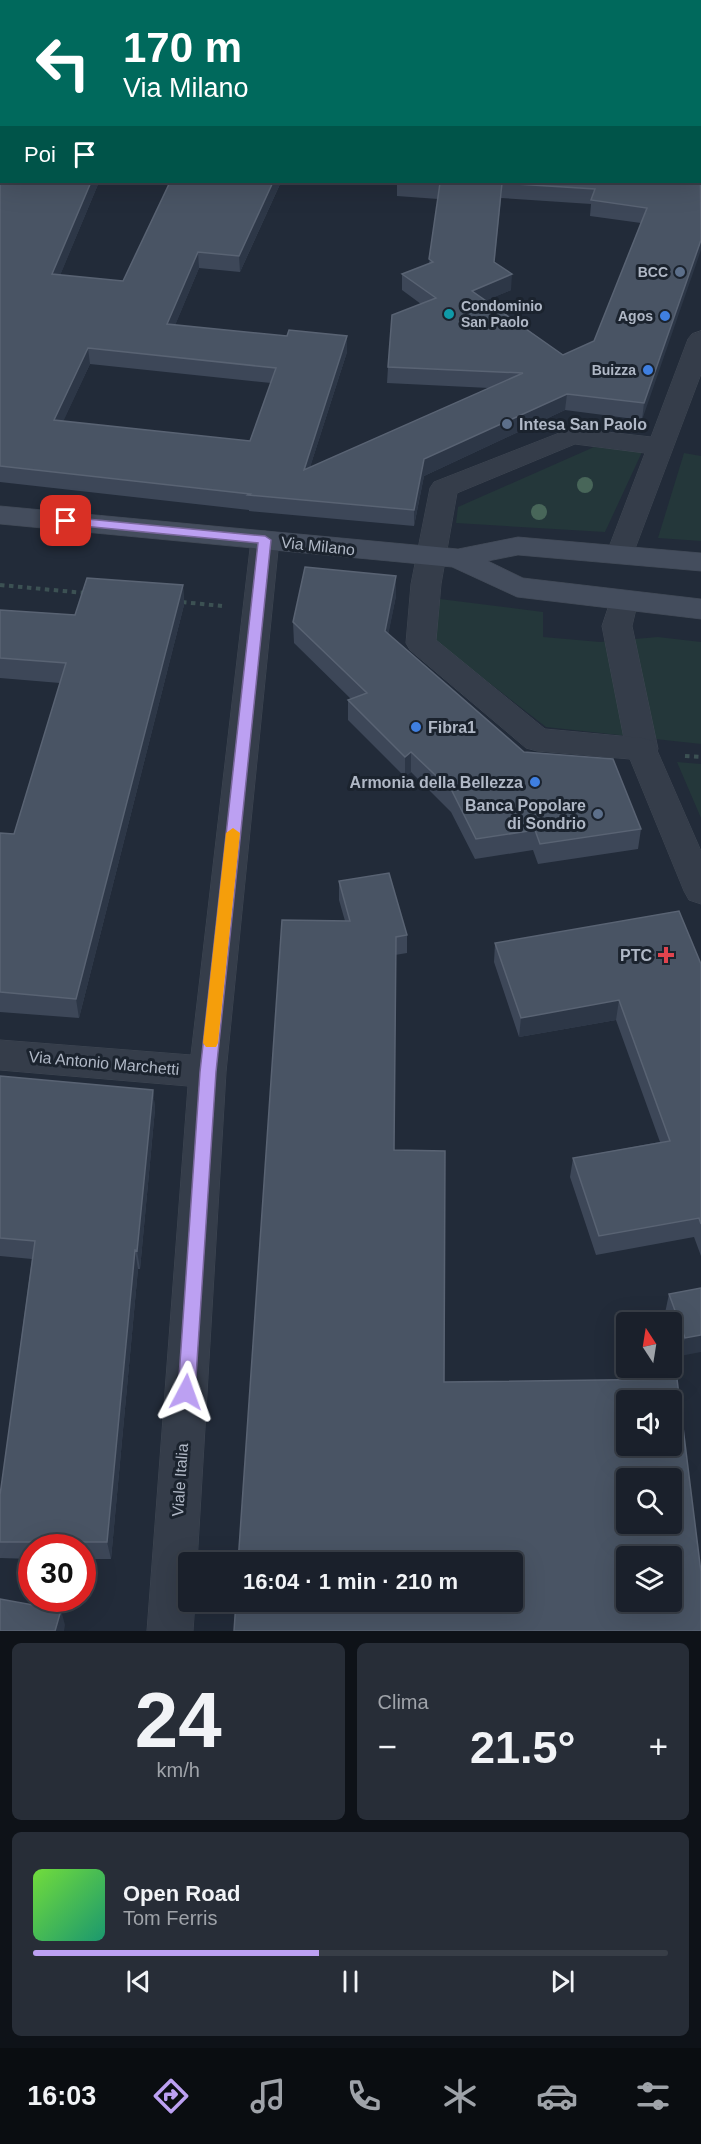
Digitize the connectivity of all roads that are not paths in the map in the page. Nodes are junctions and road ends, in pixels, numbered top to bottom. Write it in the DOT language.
graph roads {
  1 [pos="701,339"];
  2 [pos="660,446"];
  3 [pos="0,515"];
  4 [pos="265,540"];
  5 [pos="623,547"];
  6 [pos="444,557"];
  7 [pos="701,562"];
  8 [pos="621,609"];
  9 [pos="701,609"];
  10 [pos="642,749"];
  11 [pos="701,891"];
  12 [pos="0,1055"];
  13 [pos="208,1072"];
  14 [pos="170,1631"];
  1 -- 2 [label="street"];
  2 -- 5 [label="street"];
  2 -- 6 [label="street"];
  3 -- 4 [label="main road, Via Milano"];
  4 -- 6 [label="main road, Via Milano"];
  4 -- 13 [label="street, Viale Italia"];
  6 -- 7 [label="main road, Via Milano"];
  6 -- 9 [label="main road, Via Milano"];
  6 -- 10 [label="street"];
  8 -- 10 [label="street"];
  10 -- 11 [label="street"];
  12 -- 13 [label="street, Via Antonio Marchetti"];
  13 -- 14 [label="street, Viale Italia"];
}
